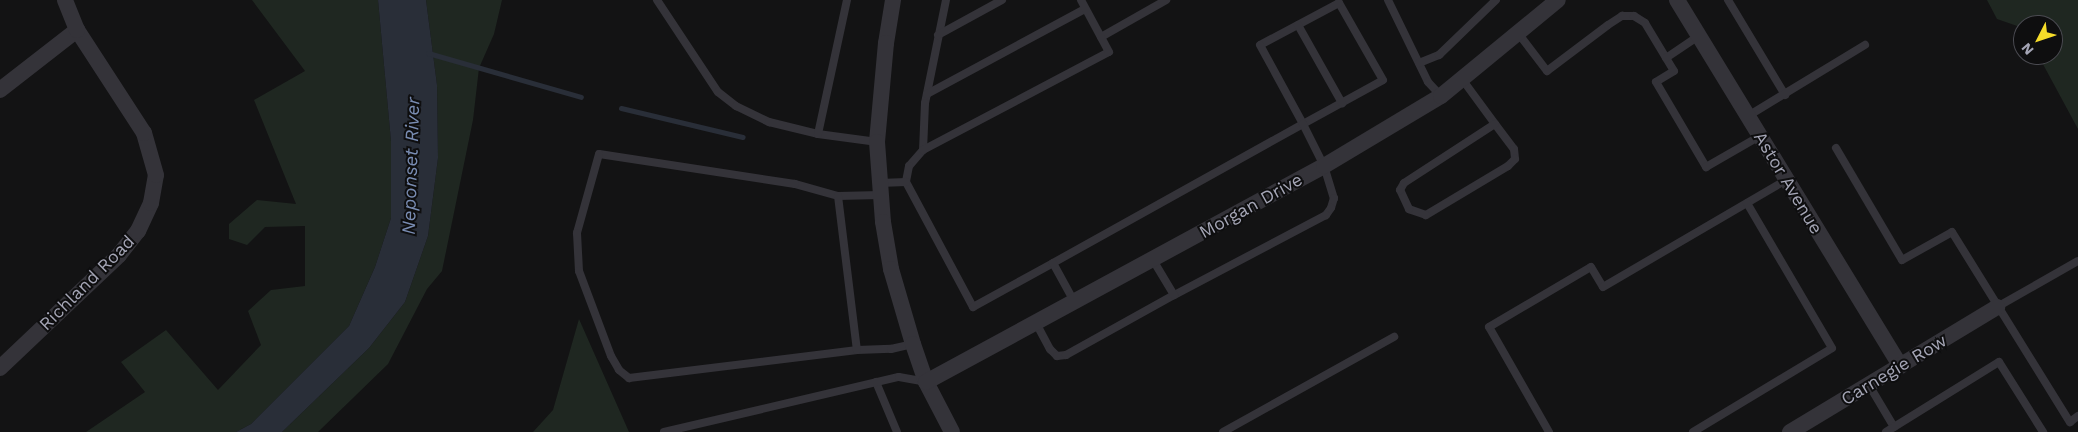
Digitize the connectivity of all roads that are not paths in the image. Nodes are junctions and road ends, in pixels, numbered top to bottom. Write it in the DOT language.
graph roads {
  1 [pos="66,0"];
  2 [pos="657,0"];
  3 [pos="847,0"];
  4 [pos="893,0"];
  5 [pos="946,0"];
  6 [pos="1002,0"];
  7 [pos="1081,0"];
  8 [pos="1166,0"];
  9 [pos="1388,0"];
  10 [pos="1496,0"];
  11 [pos="1558,0"];
  12 [pos="1678,0"];
  13 [pos="1728,0"];
  14 [pos="1086,9"];
  15 [pos="1298,25"];
  16 [pos="76,30"];
  17 [pos="1518,33"];
  18 [pos="938,35"];
  19 [pos="1699,36"];
  20 [pos="1101,38"];
  21 [pos="1865,45"];
  22 [pos="1666,58"];
  23 [pos="1419,63"];
  24 [pos="1462,79"];
  25 [pos="0,90"];
  26 [pos="927,94"];
  27 [pos="1785,95"];
  28 [pos="1441,96"];
  29 [pos="1342,103"];
  30 [pos="1748,116"];
  31 [pos="1303,124"];
  32 [pos="1495,124"];
  33 [pos="818,134"];
  34 [pos="1760,136"];
  35 [pos="877,142"];
  36 [pos="1836,148"];
  37 [pos="923,150"];
  38 [pos="1324,166"];
  39 [pos="1786,180"];
  40 [pos="906,182"];
  41 [pos="880,189"];
  42 [pos="838,196"];
  43 [pos="1747,203"];
  44 [pos="1153,260"];
  45 [pos="2078,261"];
  46 [pos="1053,263"];
  47 [pos="1174,295"];
  48 [pos="1074,303"];
  49 [pos="1997,307"];
  50 [pos="1036,323"];
  51 [pos="1394,337"];
  52 [pos="913,344"];
  53 [pos="857,350"];
  54 [pos="1900,366"];
  55 [pos="0,368"];
  56 [pos="876,382"];
  57 [pos="926,382"];
  58 [pos="1869,385"];
  59 [pos="2078,416"];
  60 [pos="1894,427"];
  61 [pos="664,432"];
  62 [pos="897,432"];
  63 [pos="952,432"];
  64 [pos="1223,432"];
  65 [pos="1549,432"];
  66 [pos="1693,432"];
  67 [pos="1790,432"];
  68 [pos="1886,432"];
  69 [pos="2042,432"];
  1 -- 16 [label="street, Richland Road"];
  2 -- 33 [label="lane"];
  3 -- 33 [label="lane"];
  4 -- 35 [label="street"];
  5 -- 18 [label="lane"];
  6 -- 18 [label="lane"];
  7 -- 14 [label="lane"];
  8 -- 20 [label="lane"];
  9 -- 23 [label="lane"];
  10 -- 23 [label="lane"];
  11 -- 17 [label="street, Morgan Drive"];
  12 -- 19 [label="street, Astor Avenue"];
  13 -- 27 [label="lane"];
  14 -- 20 [label="lane"];
  14 -- 26 [label="lane"];
  15 -- 29 [label="lane"];
  15 -- 29 [label="lane"];
  15 -- 31 [label="lane"];
  16 -- 25 [label="street"];
  16 -- 55 [label="street, Richland Road"];
  17 -- 22 [label="lane"];
  17 -- 24 [label="street, Morgan Drive"];
  18 -- 26 [label="lane"];
  19 -- 22 [label="lane"];
  19 -- 30 [label="street, Astor Avenue"];
  20 -- 37 [label="lane"];
  21 -- 27 [label="lane"];
  22 -- 34 [label="lane"];
  23 -- 28 [label="lane"];
  24 -- 28 [label="street, Morgan Drive"];
  24 -- 32 [label="lane"];
  26 -- 37 [label="lane"];
  27 -- 30 [label="lane"];
  28 -- 38 [label="street, Morgan Drive"];
  29 -- 31 [label="lane"];
  30 -- 34 [label="street, Astor Avenue"];
  31 -- 38 [label="lane"];
  31 -- 46 [label="lane"];
  32 -- 32 [label="lane"];
  33 -- 35 [label="lane"];
  34 -- 39 [label="street, Astor Avenue"];
  35 -- 41 [label="street"];
  36 -- 49 [label="lane"];
  37 -- 40 [label="lane"];
  38 -- 44 [label="street, Morgan Drive"];
  38 -- 47 [label="lane"];
  39 -- 43 [label="lane"];
  39 -- 54 [label="street, Astor Avenue"];
  40 -- 41 [label="lane"];
  40 -- 46 [label="lane"];
  41 -- 42 [label="lane"];
  41 -- 52 [label="street"];
  42 -- 53 [label="lane"];
  42 -- 53 [label="lane"];
  43 -- 65 [label="lane"];
  43 -- 66 [label="lane"];
  44 -- 47 [label="lane"];
  44 -- 48 [label="street, Morgan Drive"];
  45 -- 49 [label="lane"];
  46 -- 48 [label="lane"];
  47 -- 50 [label="lane"];
  48 -- 50 [label="street, Morgan Drive"];
  49 -- 54 [label="street, Carnegie Row"];
  49 -- 59 [label="lane"];
  50 -- 57 [label="street, Morgan Drive"];
  51 -- 64 [label="lane"];
  52 -- 53 [label="lane"];
  52 -- 57 [label="street"];
  54 -- 58 [label="street, Carnegie Row"];
  56 -- 57 [label="lane"];
  56 -- 61 [label="lane"];
  56 -- 62 [label="lane"];
  57 -- 63 [label="street"];
  58 -- 60 [label="lane"];
  58 -- 67 [label="street, Carnegie Row"];
  60 -- 68 [label="lane"];
  60 -- 69 [label="lane"];
}
